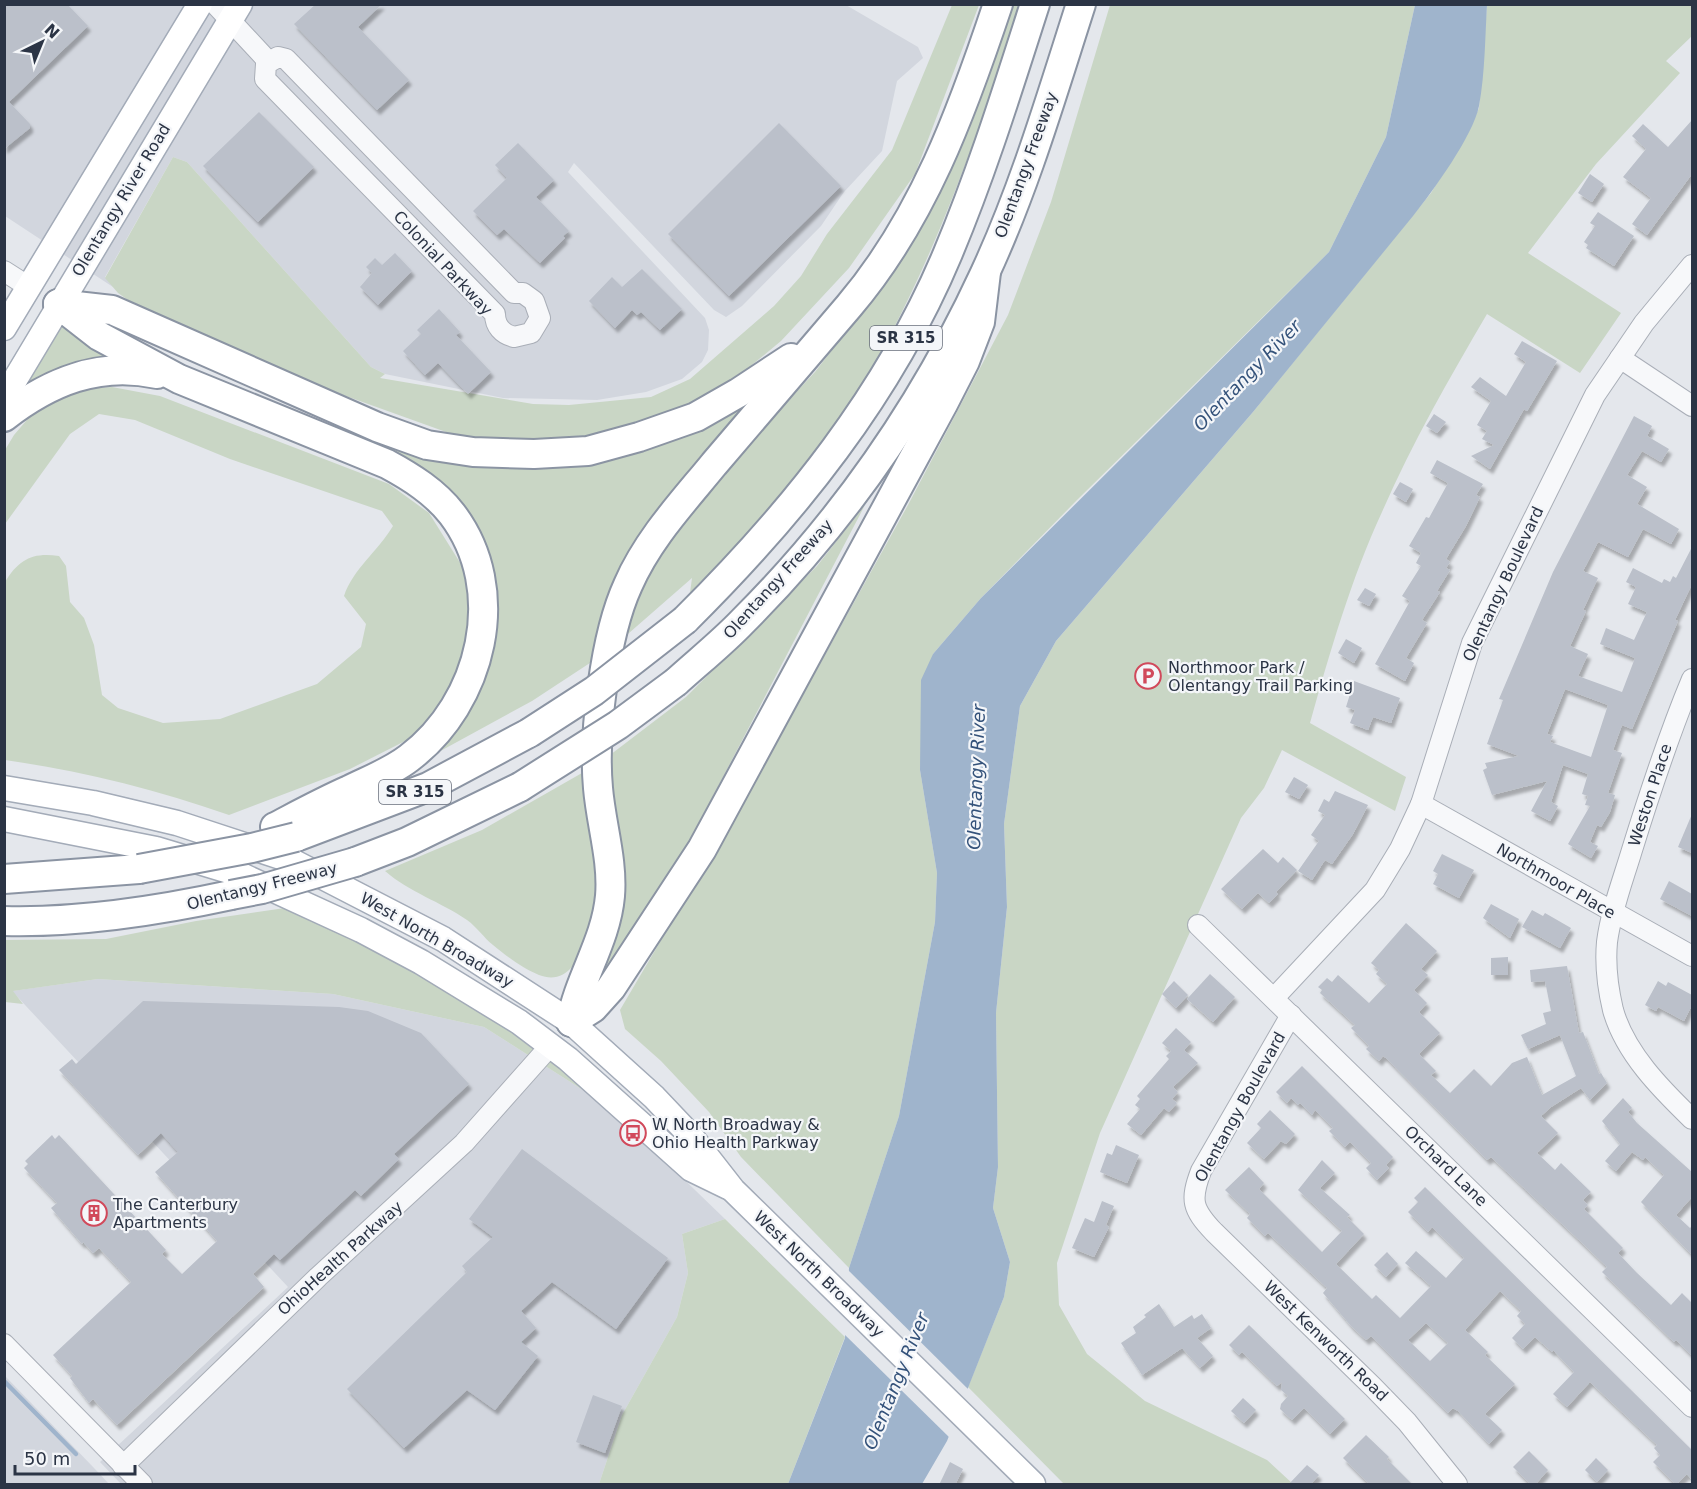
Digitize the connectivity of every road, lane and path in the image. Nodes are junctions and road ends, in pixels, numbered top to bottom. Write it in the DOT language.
graph roads {
  1 [pos="200,4"];
  2 [pos="998,4"];
  3 [pos="1035,4"];
  4 [pos="1081,4"];
  5 [pos="228,10"];
  6 [pos="268,61"];
  7 [pos="1692,265"];
  8 [pos="4,271"];
  9 [pos="986,272"];
  10 [pos="29,287"];
  11 [pos="58,304"];
  12 [pos="4,328"];
  13 [pos="818,341"];
  14 [pos="1620,358"];
  15 [pos="179,379"];
  16 [pos="4,398"];
  17 [pos="1692,406"];
  18 [pos="4,417"];
  19 [pos="1692,679"];
  20 [pos="1686,711"];
  21 [pos="4,788"];
  22 [pos="1421,804"];
  23 [pos="4,819"];
  24 [pos="285,832"];
  25 [pos="4,879"];
  26 [pos="1613,914"];
  27 [pos="4,921"];
  28 [pos="1198,925"];
  29 [pos="1692,956"];
  30 [pos="1274,998"];
  31 [pos="1291,1015"];
  32 [pos="571,1022"];
  33 [pos="551,1045"];
  34 [pos="1692,1119"];
  35 [pos="733,1190"];
  36 [pos="1194,1201"];
  37 [pos="4,1344"];
  38 [pos="1692,1407"];
  39 [pos="123,1466"];
  40 [pos="142,1485"];
  41 [pos="1033,1485"];
  42 [pos="1457,1485"];
  1 -- 10 [label="main road, Olentangy River Road"];
  2 -- 13 [label="highway"];
  3 -- 24 [label="highway, SR 315, bridge"];
  4 -- 9 [label="highway, Olentangy Freeway / SR 315"];
  5 -- 6 [label="street"];
  5 -- 11 [label="main road, Olentangy River Road"];
  6 -- 6 [label="street, Colonial Parkway"];
  7 -- 14 [label="street, Olentangy Boulevard"];
  8 -- 10 [label="street"];
  9 -- 27 [label="highway, Olentangy Freeway / SR 315, bridge"];
  9 -- 32 [label="highway"];
  10 -- 11 [label="main road"];
  10 -- 12 [label="main road, Olentangy River Road"];
  11 -- 13 [label="highway"];
  11 -- 15 [label="highway"];
  11 -- 16 [label="main road, Olentangy River Road"];
  13 -- 32 [label="highway"];
  14 -- 17 [label="street"];
  14 -- 22 [label="street, Olentangy Boulevard"];
  15 -- 18 [label="highway"];
  15 -- 24 [label="highway"];
  19 -- 20 [label="street, Weston Place"];
  20 -- 26 [label="street, Weston Place"];
  21 -- 32 [label="main road, West North Broadway"];
  22 -- 26 [label="street, Northmoor Place"];
  22 -- 30 [label="street, Olentangy Boulevard"];
  23 -- 33 [label="main road, West North Broadway"];
  24 -- 25 [label="highway, SR 315, bridge"];
  26 -- 29 [label="street, Northmoor Place"];
  26 -- 34 [label="street, Weston Place"];
  28 -- 30 [label="street, Orchard Lane"];
  30 -- 31 [label="street, Orchard Lane"];
  31 -- 36 [label="street, Olentangy Boulevard"];
  31 -- 38 [label="street, Orchard Lane"];
  32 -- 33 [label="main road"];
  32 -- 35 [label="main road, West North Broadway"];
  33 -- 35 [label="main road, West North Broadway"];
  33 -- 39 [label="street, OhioHealth Parkway"];
  35 -- 41 [label="main road, West North Broadway"];
  36 -- 42 [label="street, West Kenworth Road"];
  37 -- 39 [label="street"];
  39 -- 40 [label="street"];
}
